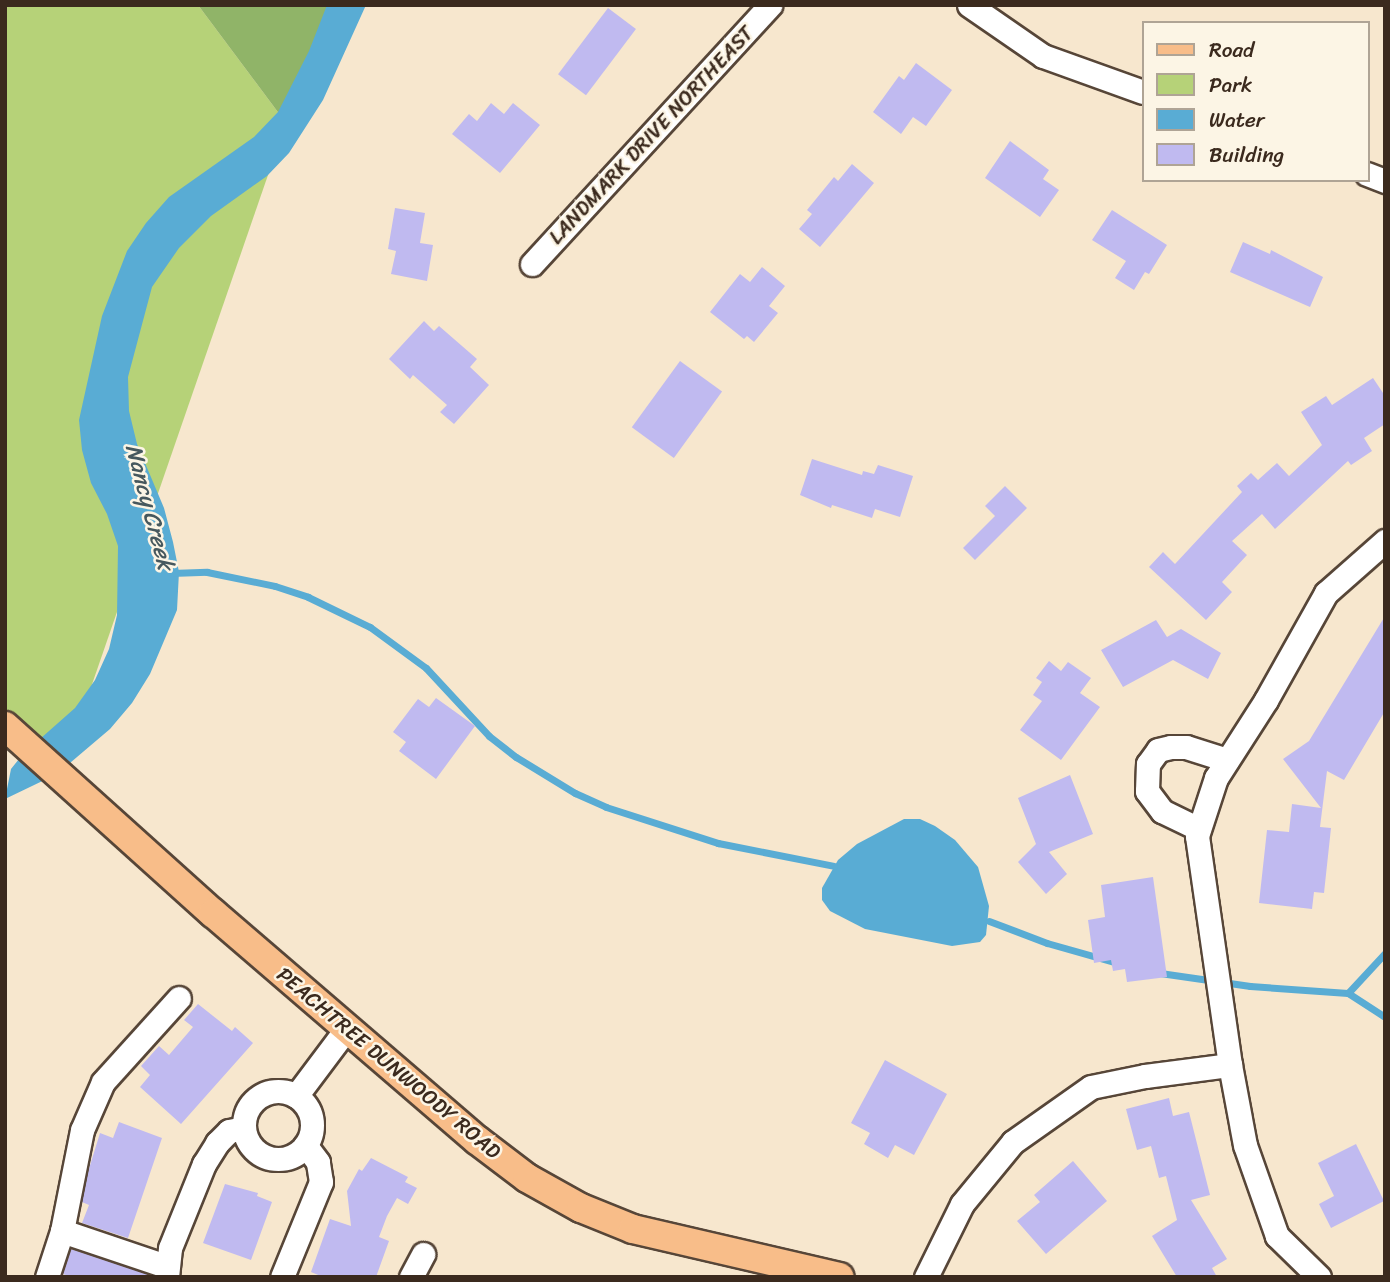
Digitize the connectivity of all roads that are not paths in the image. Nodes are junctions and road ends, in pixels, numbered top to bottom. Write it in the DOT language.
graph roads {
  1 [pos="770,5"];
  2 [pos="969,5"];
  3 [pos="1142,92"];
  4 [pos="533,264"];
  5 [pos="1385,541"];
  6 [pos="5,726"];
  7 [pos="1227,760"];
  8 [pos="1199,830"];
  9 [pos="179,998"];
  10 [pos="346,1028"];
  11 [pos="1230,1065"];
  12 [pos="296,1096"];
  13 [pos="244,1128"];
  14 [pos="305,1146"];
  15 [pos="62,1231"];
  16 [pos="423,1254"];
  17 [pos="167,1272"];
  18 [pos="47,1277"];
  19 [pos="282,1277"];
  20 [pos="411,1277"];
  21 [pos="840,1277"];
  22 [pos="926,1277"];
  23 [pos="1319,1277"];
  1 -- 4 [label="street, LANDMARK DRIVE NORTHEAST"];
  2 -- 3 [label="street"];
  5 -- 7 [label="street"];
  6 -- 10 [label="main road, PEACHTREE DUNWOODY ROAD"];
  7 -- 8 [label="street"];
  7 -- 8 [label="street"];
  8 -- 11 [label="street"];
  9 -- 15 [label="street"];
  10 -- 12 [label="street"];
  10 -- 21 [label="main road, PEACHTREE DUNWOODY ROAD"];
  11 -- 22 [label="street"];
  11 -- 23 [label="street"];
  12 -- 13 [label="street"];
  12 -- 14 [label="street"];
  13 -- 14 [label="street"];
  13 -- 17 [label="street"];
  14 -- 19 [label="street"];
  15 -- 17 [label="street"];
  15 -- 18 [label="street"];
  16 -- 20 [label="street"];
}
